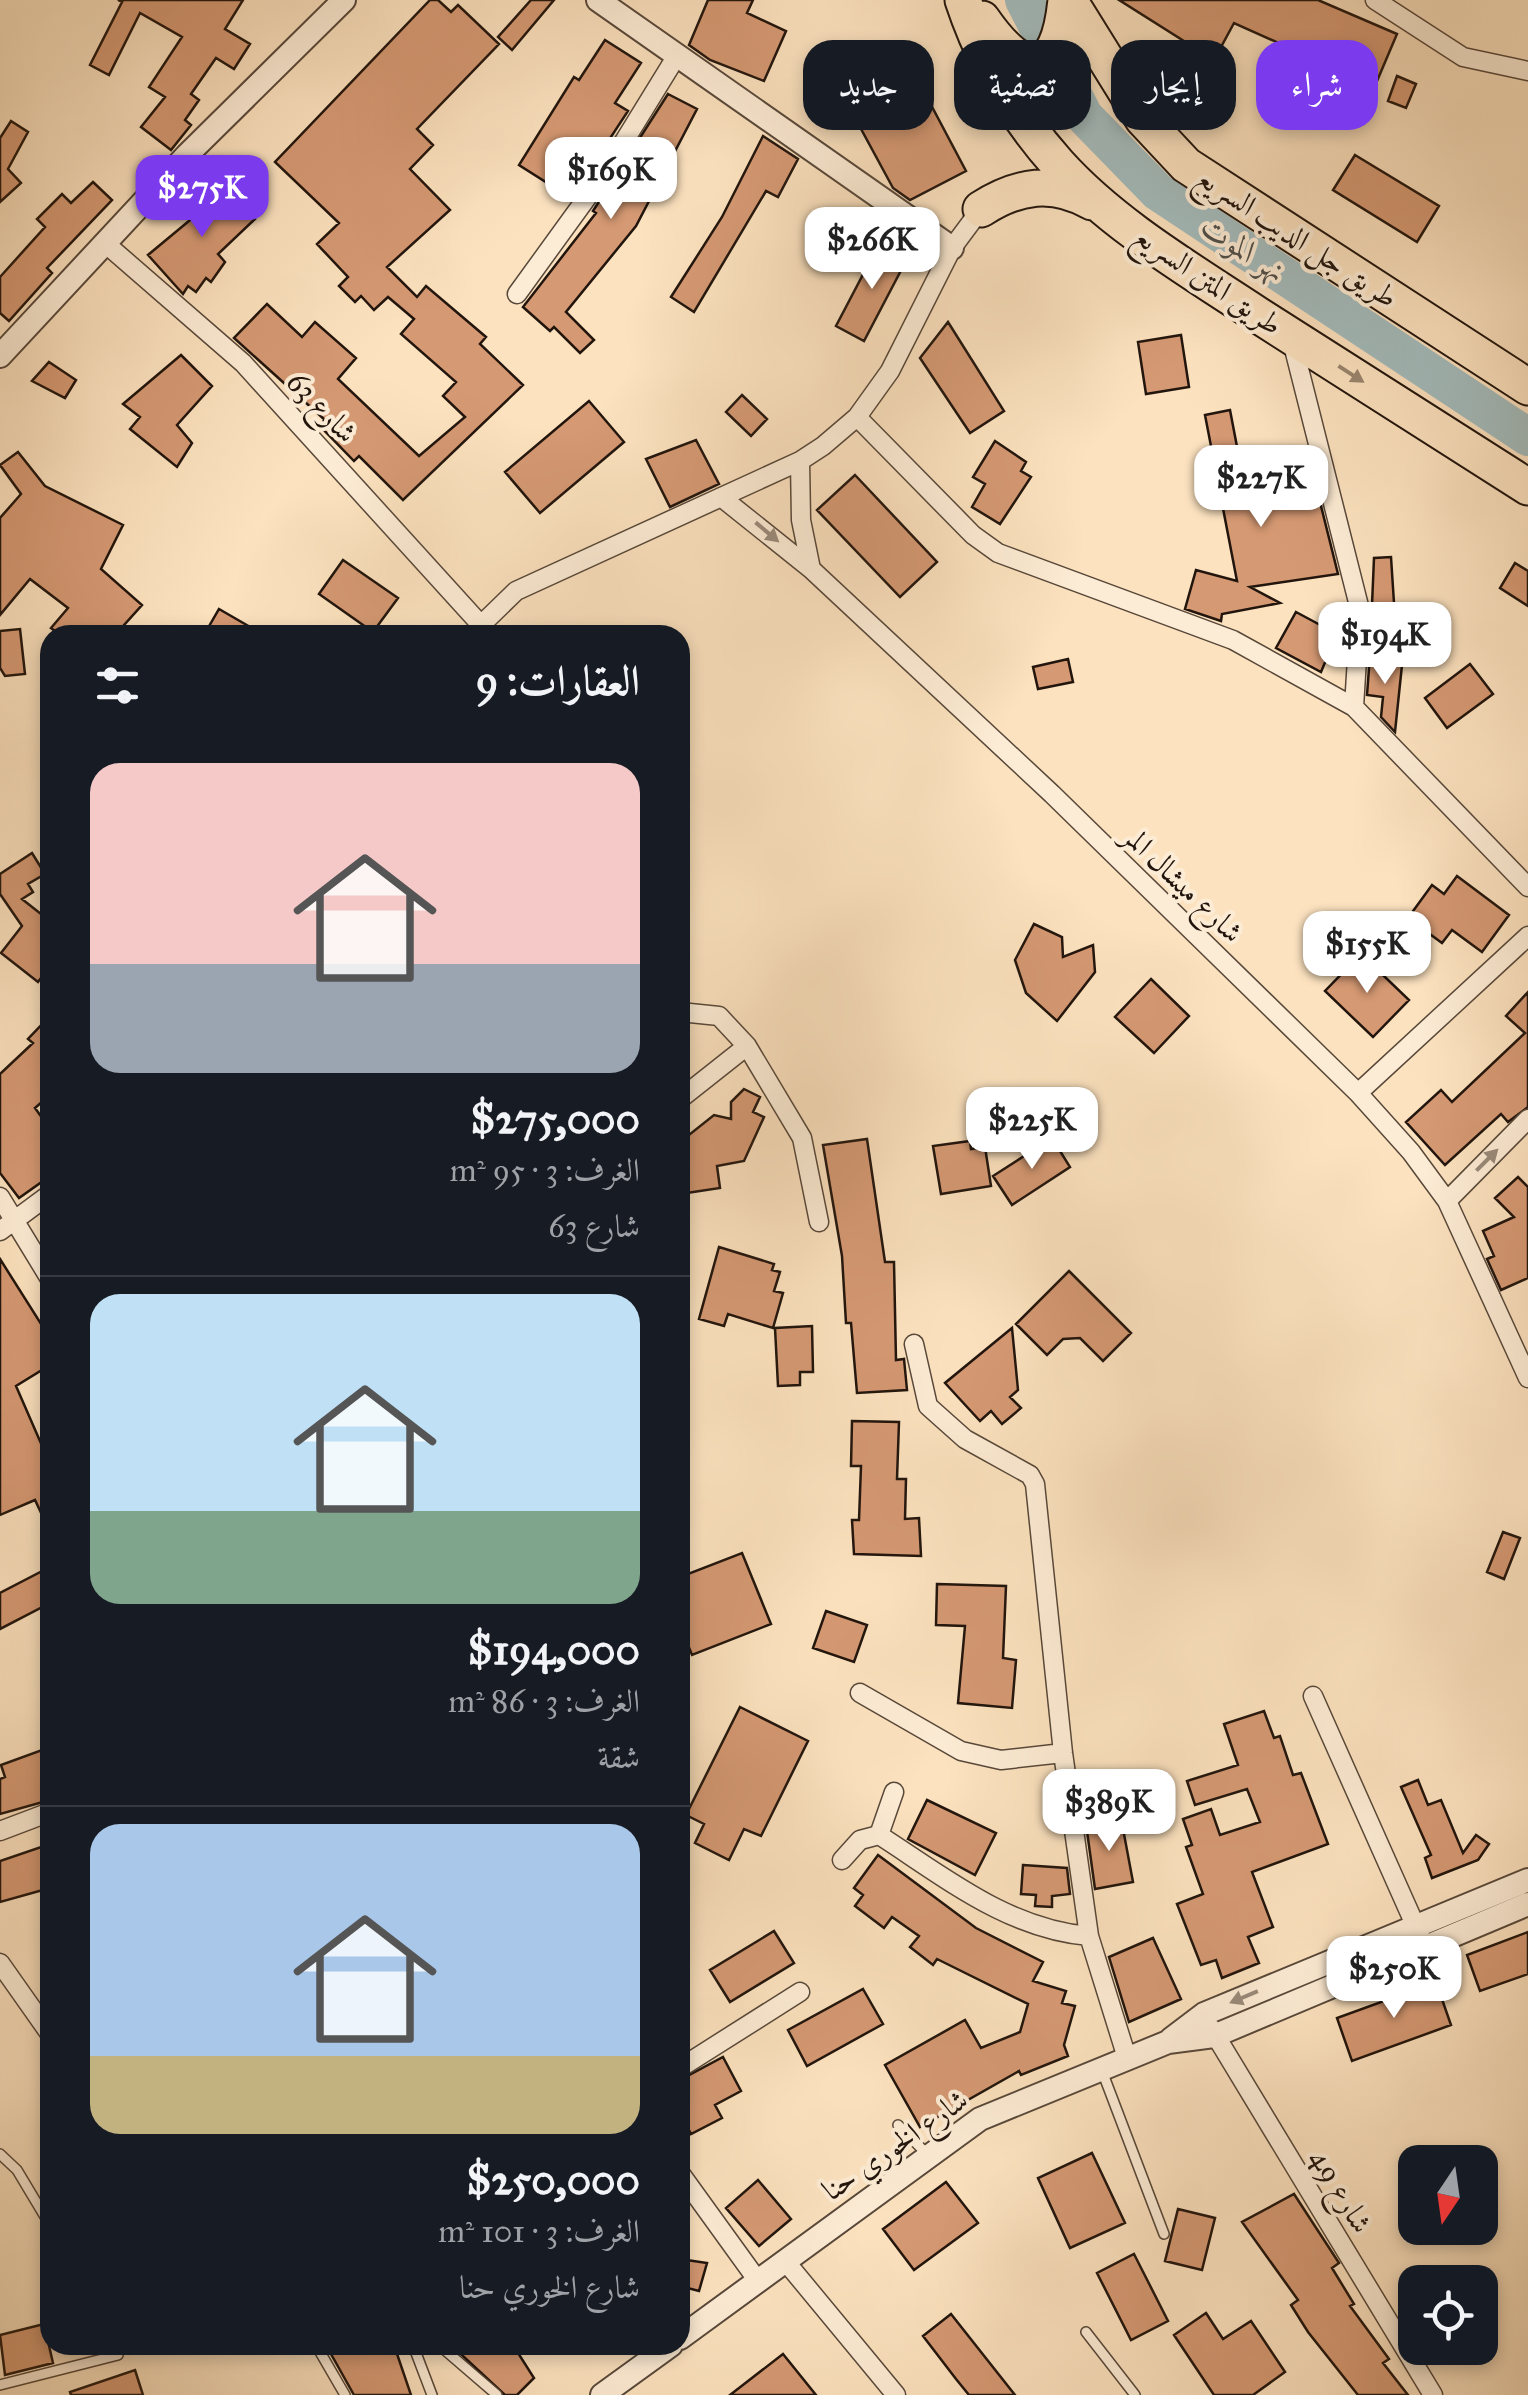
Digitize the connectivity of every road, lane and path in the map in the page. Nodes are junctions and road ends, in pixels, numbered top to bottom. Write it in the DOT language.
graph roads {
  1 [pos="344,0"];
  2 [pos="598,0"];
  3 [pos="963,0"];
  4 [pos="1067,0"];
  5 [pos="1375,0"];
  6 [pos="980,40"];
  7 [pos="676,57"];
  8 [pos="1528,71"];
  9 [pos="1017,130"];
  10 [pos="1034,130"];
  11 [pos="981,209"];
  12 [pos="1117,216"];
  13 [pos="106,244"];
  14 [pos="952,248"];
  15 [pos="516,294"];
  16 [pos="1291,336"];
  17 [pos="0,356"];
  18 [pos="1528,387"];
  19 [pos="857,417"];
  20 [pos="800,461"];
  21 [pos="1528,487"];
  22 [pos="721,497"];
  23 [pos="811,569"];
  24 [pos="475,625"];
  25 [pos="484,625"];
  26 [pos="1354,707"];
  27 [pos="1528,887"];
  28 [pos="1528,936"];
  29 [pos="690,1013"];
  30 [pos="748,1046"];
  31 [pos="690,1091"];
  32 [pos="1358,1093"];
  33 [pos="1528,1118"];
  34 [pos="0,1197"];
  35 [pos="40,1201"];
  36 [pos="1446,1201"];
  37 [pos="819,1222"];
  38 [pos="7,1226"];
  39 [pos="40,1267"];
  40 [pos="914,1344"];
  41 [pos="1528,1378"];
  42 [pos="860,1693"];
  43 [pos="1313,1696"];
  44 [pos="1063,1753"];
  45 [pos="894,1792"];
  46 [pos="40,1816"];
  47 [pos="0,1832"];
  48 [pos="879,1834"];
  49 [pos="842,1860"];
  50 [pos="1528,1880"];
  51 [pos="1528,1904"];
  52 [pos="1420,1935"];
  53 [pos="1089,1936"];
  54 [pos="0,1963"];
  55 [pos="800,1992"];
  56 [pos="40,2020"];
  57 [pos="1209,2025"];
  58 [pos="1128,2058"];
  59 [pos="690,2062"];
  60 [pos="1100,2068"];
  61 [pos="898,2125"];
  62 [pos="0,2154"];
  63 [pos="927,2154"];
  64 [pos="690,2187"];
  65 [pos="40,2208"];
  66 [pos="1164,2234"];
  67 [pos="786,2262"];
  68 [pos="758,2281"];
  69 [pos="690,2331"];
  70 [pos="1086,2332"];
  71 [pos="118,2355"];
  72 [pos="322,2355"];
  73 [pos="417,2355"];
  74 [pos="451,2355"];
  75 [pos="657,2355"];
  76 [pos="0,2386"];
  77 [pos="345,2395"];
  78 [pos="432,2395"];
  79 [pos="497,2395"];
  80 [pos="602,2395"];
  81 [pos="896,2395"];
  82 [pos="1135,2395"];
  83 [pos="1433,2395"];
  1 -- 13 [label="street"];
  2 -- 7 [label="street"];
  3 -- 4 [label="highway"];
  3 -- 6 [label="highway, طريق المتن السريع"];
  4 -- 18 [label="highway, طريق جل الديب السريع"];
  5 -- 8 [label="street"];
  7 -- 14 [label="street"];
  7 -- 15 [label="street"];
  9 -- 11 [label="highway"];
  10 -- 12 [label="highway, طريق المتن السريع"];
  11 -- 12 [label="highway"];
  11 -- 14 [label="street"];
  12 -- 16 [label="highway, طريق المتن السريع"];
  13 -- 17 [label="street"];
  13 -- 24 [label="street, شارع 63"];
  14 -- 19 [label="street"];
  16 -- 21 [label="highway, طريق المتن السريع, one-way"];
  16 -- 26 [label="street"];
  19 -- 20 [label="street"];
  19 -- 26 [label="street"];
  20 -- 22 [label="street"];
  20 -- 23 [label="street"];
  22 -- 23 [label="street, شارع ميشال المر, one-way"];
  22 -- 25 [label="street"];
  23 -- 32 [label="street, شارع ميشال المر"];
  26 -- 27 [label="street"];
  28 -- 32 [label="street"];
  29 -- 30 [label="street"];
  30 -- 31 [label="street"];
  30 -- 37 [label="street"];
  32 -- 36 [label="street, شارع ميشال المر"];
  36 -- 33 [label="street, one-way"];
  34 -- 38 [label="street"];
  35 -- 38 [label="street"];
  36 -- 41 [label="street, شارع ميشال المر"];
  38 -- 39 [label="street"];
  40 -- 44 [label="street"];
  42 -- 44 [label="street"];
  43 -- 52 [label="street"];
  44 -- 53 [label="street"];
  45 -- 48 [label="street"];
  46 -- 47 [label="street"];
  48 -- 49 [label="street"];
  48 -- 53 [label="street"];
  50 -- 52 [label="street, شارع الخوري حنا"];
  51 -- 52 [label="street, شارع الخوري حنا"];
  52 -- 57 [label="street, شارع الخوري حنا"];
  53 -- 58 [label="street"];
  54 -- 56 [label="street"];
  55 -- 59 [label="street"];
  57 -- 58 [label="street, شارع الخوري حنا"];
  57 -- 83 [label="street, شارع 49"];
  58 -- 60 [label="street, شارع الخوري حنا"];
  60 -- 63 [label="street, شارع الخوري حنا"];
  60 -- 66 [label="lane"];
  61 -- 63 [label="lane"];
  62 -- 65 [label="lane"];
  63 -- 67 [label="street, شارع الخوري حنا"];
  64 -- 68 [label="street"];
  67 -- 68 [label="street, شارع الخوري حنا"];
  67 -- 81 [label="street"];
  68 -- 69 [label="street, شارع الخوري حنا"];
  70 -- 82 [label="lane"];
  71 -- 76 [label="lane"];
  72 -- 77 [label="lane"];
  73 -- 78 [label="lane"];
  74 -- 79 [label="lane"];
  75 -- 80 [label="street"];
}
